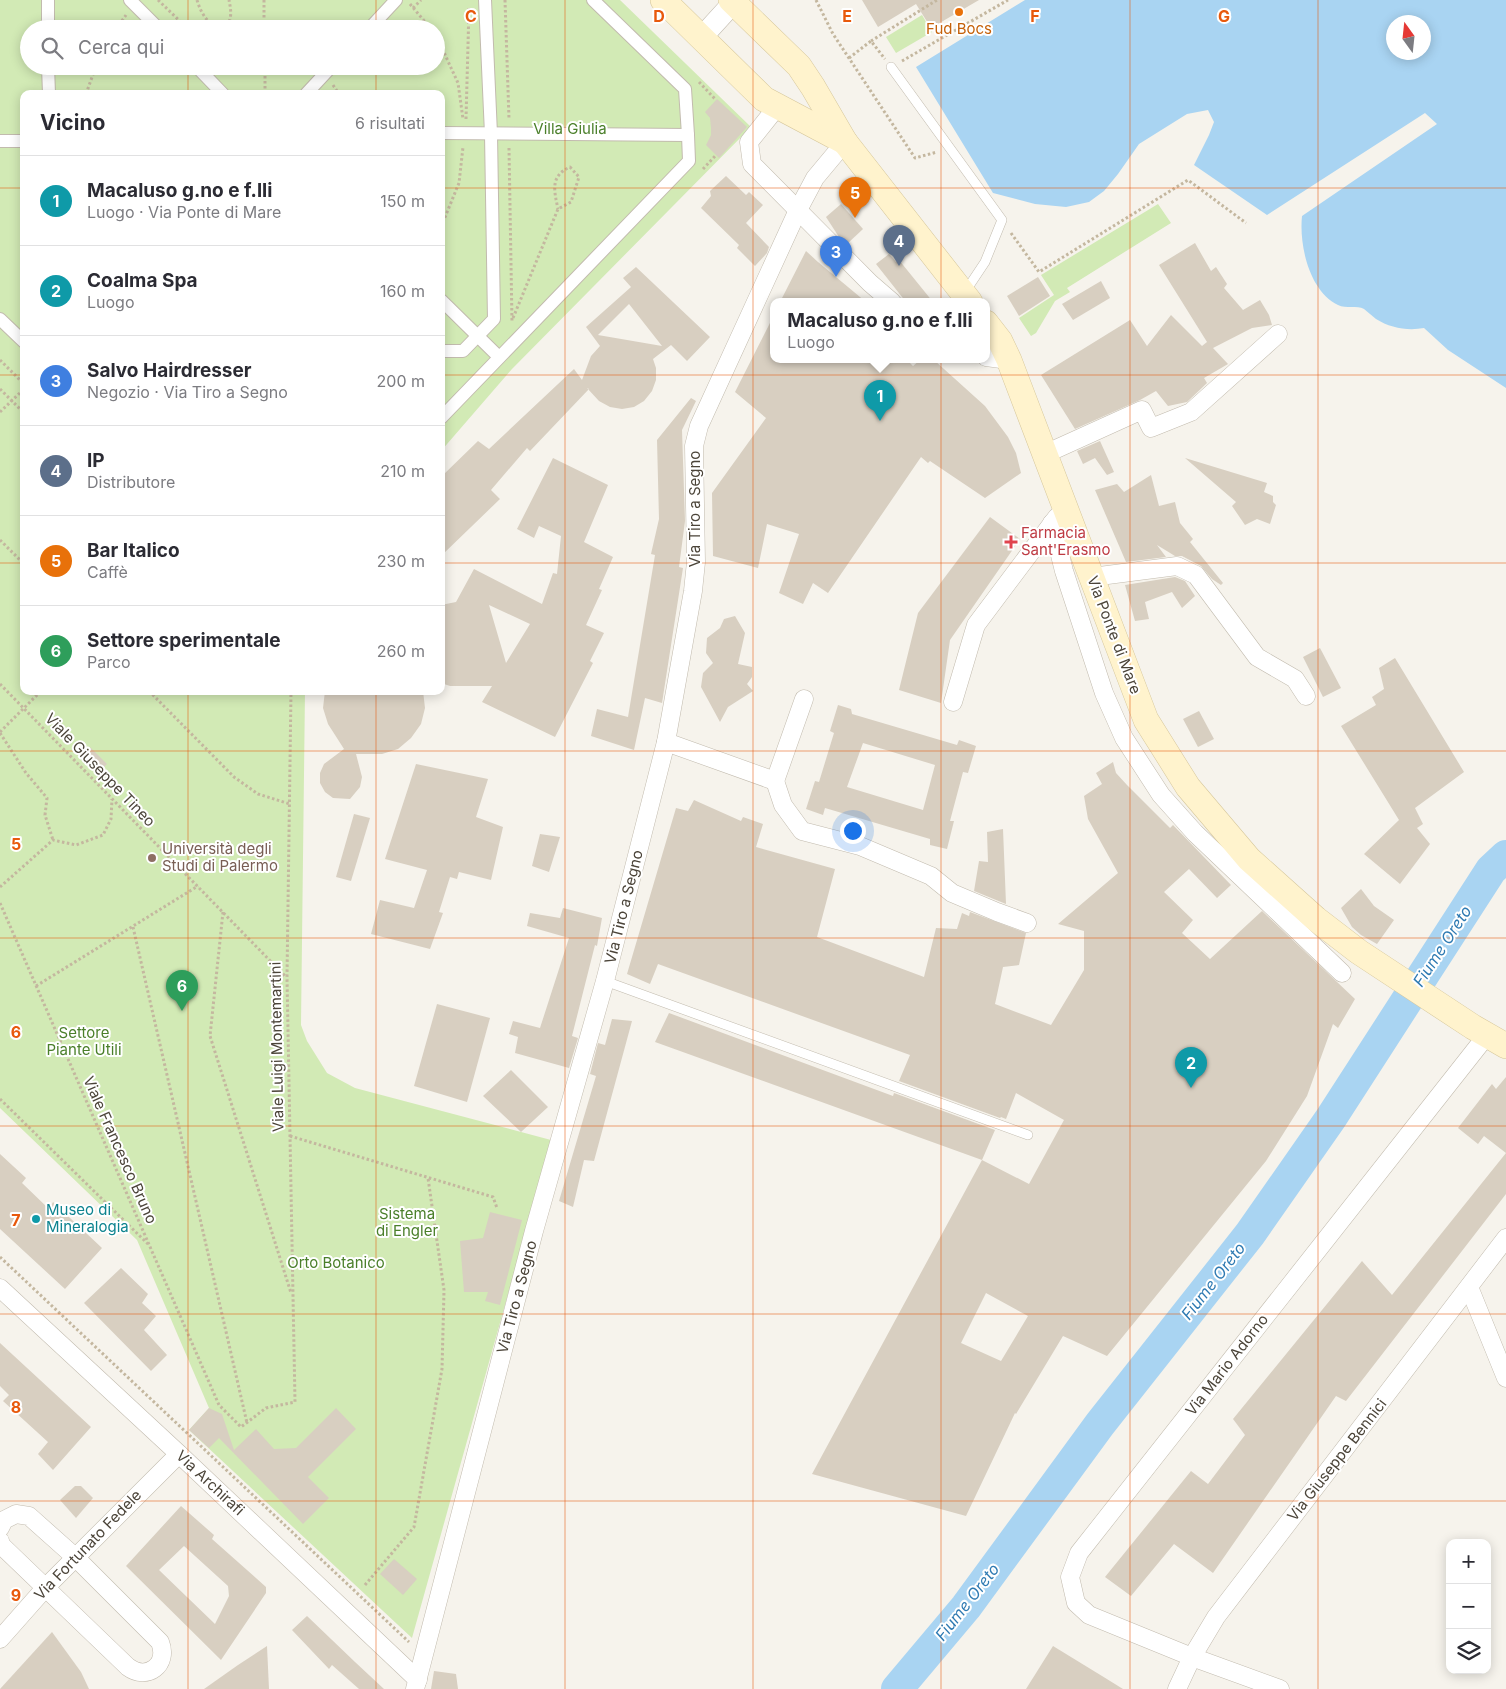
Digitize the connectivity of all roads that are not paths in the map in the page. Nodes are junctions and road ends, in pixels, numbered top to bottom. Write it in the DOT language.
graph roads {
  1 [pos="48,0"];
  2 [pos="130,0"];
  3 [pos="396,0"];
  4 [pos="485,0"];
  5 [pos="593,0"];
  6 [pos="663,0"];
  7 [pos="732,1"];
  8 [pos="48,20"];
  9 [pos="150,20"];
  10 [pos="377,20"];
  11 [pos="702,38"];
  12 [pos="891,67"];
  13 [pos="48,75"];
  14 [pos="205,75"];
  15 [pos="324,75"];
  16 [pos="49,90"];
  17 [pos="219,90"];
  18 [pos="310,90"];
  19 [pos="777,107"];
  20 [pos="445,133"];
  21 [pos="490,134"];
  22 [pos="688,135"];
  23 [pos="0,141"];
  24 [pos="20,141"];
  25 [pos="845,142"];
  26 [pos="798,210"];
  27 [pos="887,298"];
  28 [pos="967,298"];
  29 [pos="445,304"];
  30 [pos="0,319"];
  31 [pos="990,328"];
  32 [pos="1278,334"];
  33 [pos="477,335"];
  34 [pos="20,338"];
  35 [pos="445,351"];
  36 [pos="499,357"];
  37 [pos="998,359"];
  38 [pos="445,414"];
  39 [pos="1045,454"];
  40 [pos="1059,515"];
  41 [pos="1092,577"];
  42 [pos="1306,696"];
  43 [pos="804,699"];
  44 [pos="953,702"];
  45 [pos="666,742"];
  46 [pos="775,781"];
  47 [pos="1027,923"];
  48 [pos="1342,973"];
  49 [pos="605,981"];
  50 [pos="1489,1036"];
  51 [pos="1028,1135"];
  52 [pos="1506,1238"];
  53 [pos="1469,1287"];
  54 [pos="0,1288"];
  55 [pos="1506,1378"];
  56 [pos="178,1454"];
  57 [pos="0,1528"];
  58 [pos="0,1541"];
  59 [pos="76,1558"];
  60 [pos="46,1587"];
  61 [pos="0,1639"];
  62 [pos="1192,1657"];
  63 [pos="417,1685"];
  64 [pos="1177,1689"];
  65 [pos="1280,1689"];
  1 -- 8 [label="street"];
  2 -- 9 [label="street"];
  3 -- 10 [label="street"];
  4 -- 21 [label="street"];
  5 -- 22 [label="street"];
  6 -- 11 [label="main road"];
  7 -- 11 [label="street"];
  7 -- 25 [label="main road"];
  11 -- 19 [label="main road"];
  12 -- 28 [label="lane"];
  13 -- 16 [label="street"];
  14 -- 17 [label="street"];
  15 -- 18 [label="street"];
  19 -- 25 [label="main road"];
  19 -- 26 [label="street"];
  20 -- 21 [label="street"];
  21 -- 22 [label="street"];
  21 -- 33 [label="street"];
  22 -- 36 [label="street"];
  23 -- 24 [label="street"];
  25 -- 26 [label="street, Via Tiro a Segno"];
  25 -- 28 [label="main road"];
  26 -- 27 [label="street"];
  26 -- 45 [label="street, Via Tiro a Segno"];
  29 -- 33 [label="street"];
  30 -- 34 [label="street"];
  31 -- 37 [label="main road, Via Ponte di Mare"];
  32 -- 39 [label="street"];
  33 -- 35 [label="street"];
  33 -- 36 [label="street"];
  36 -- 38 [label="street"];
  37 -- 39 [label="main road, Via Ponte di Mare"];
  39 -- 40 [label="main road, Via Ponte di Mare"];
  40 -- 41 [label="main road, Via Ponte di Mare"];
  40 -- 44 [label="street"];
  40 -- 48 [label="street"];
  41 -- 42 [label="street"];
  41 -- 50 [label="main road, Via Ponte di Mare"];
  43 -- 46 [label="street"];
  45 -- 46 [label="street"];
  45 -- 49 [label="street, Via Tiro a Segno"];
  46 -- 47 [label="street"];
  49 -- 51 [label="lane"];
  49 -- 63 [label="street, Via Tiro a Segno"];
  50 -- 62 [label="street, Via Mario Adorno"];
  52 -- 53 [label="street, Via Giuseppe Bennici"];
  53 -- 55 [label="street"];
  53 -- 62 [label="street, Via Giuseppe Bennici"];
  54 -- 56 [label="street, Via Archirafi"];
  56 -- 59 [label="street, Via Fortunato Fedele"];
  56 -- 63 [label="street, Via Archirafi"];
  57 -- 59 [label="street"];
  58 -- 60 [label="street"];
  59 -- 60 [label="street, Via Fortunato Fedele"];
  59 -- 60 [label="street"];
  60 -- 61 [label="street, Via Fortunato Fedele"];
  62 -- 64 [label="street, Via Giuseppe Bennici"];
  62 -- 65 [label="street, Via Mario Adorno"];
}
